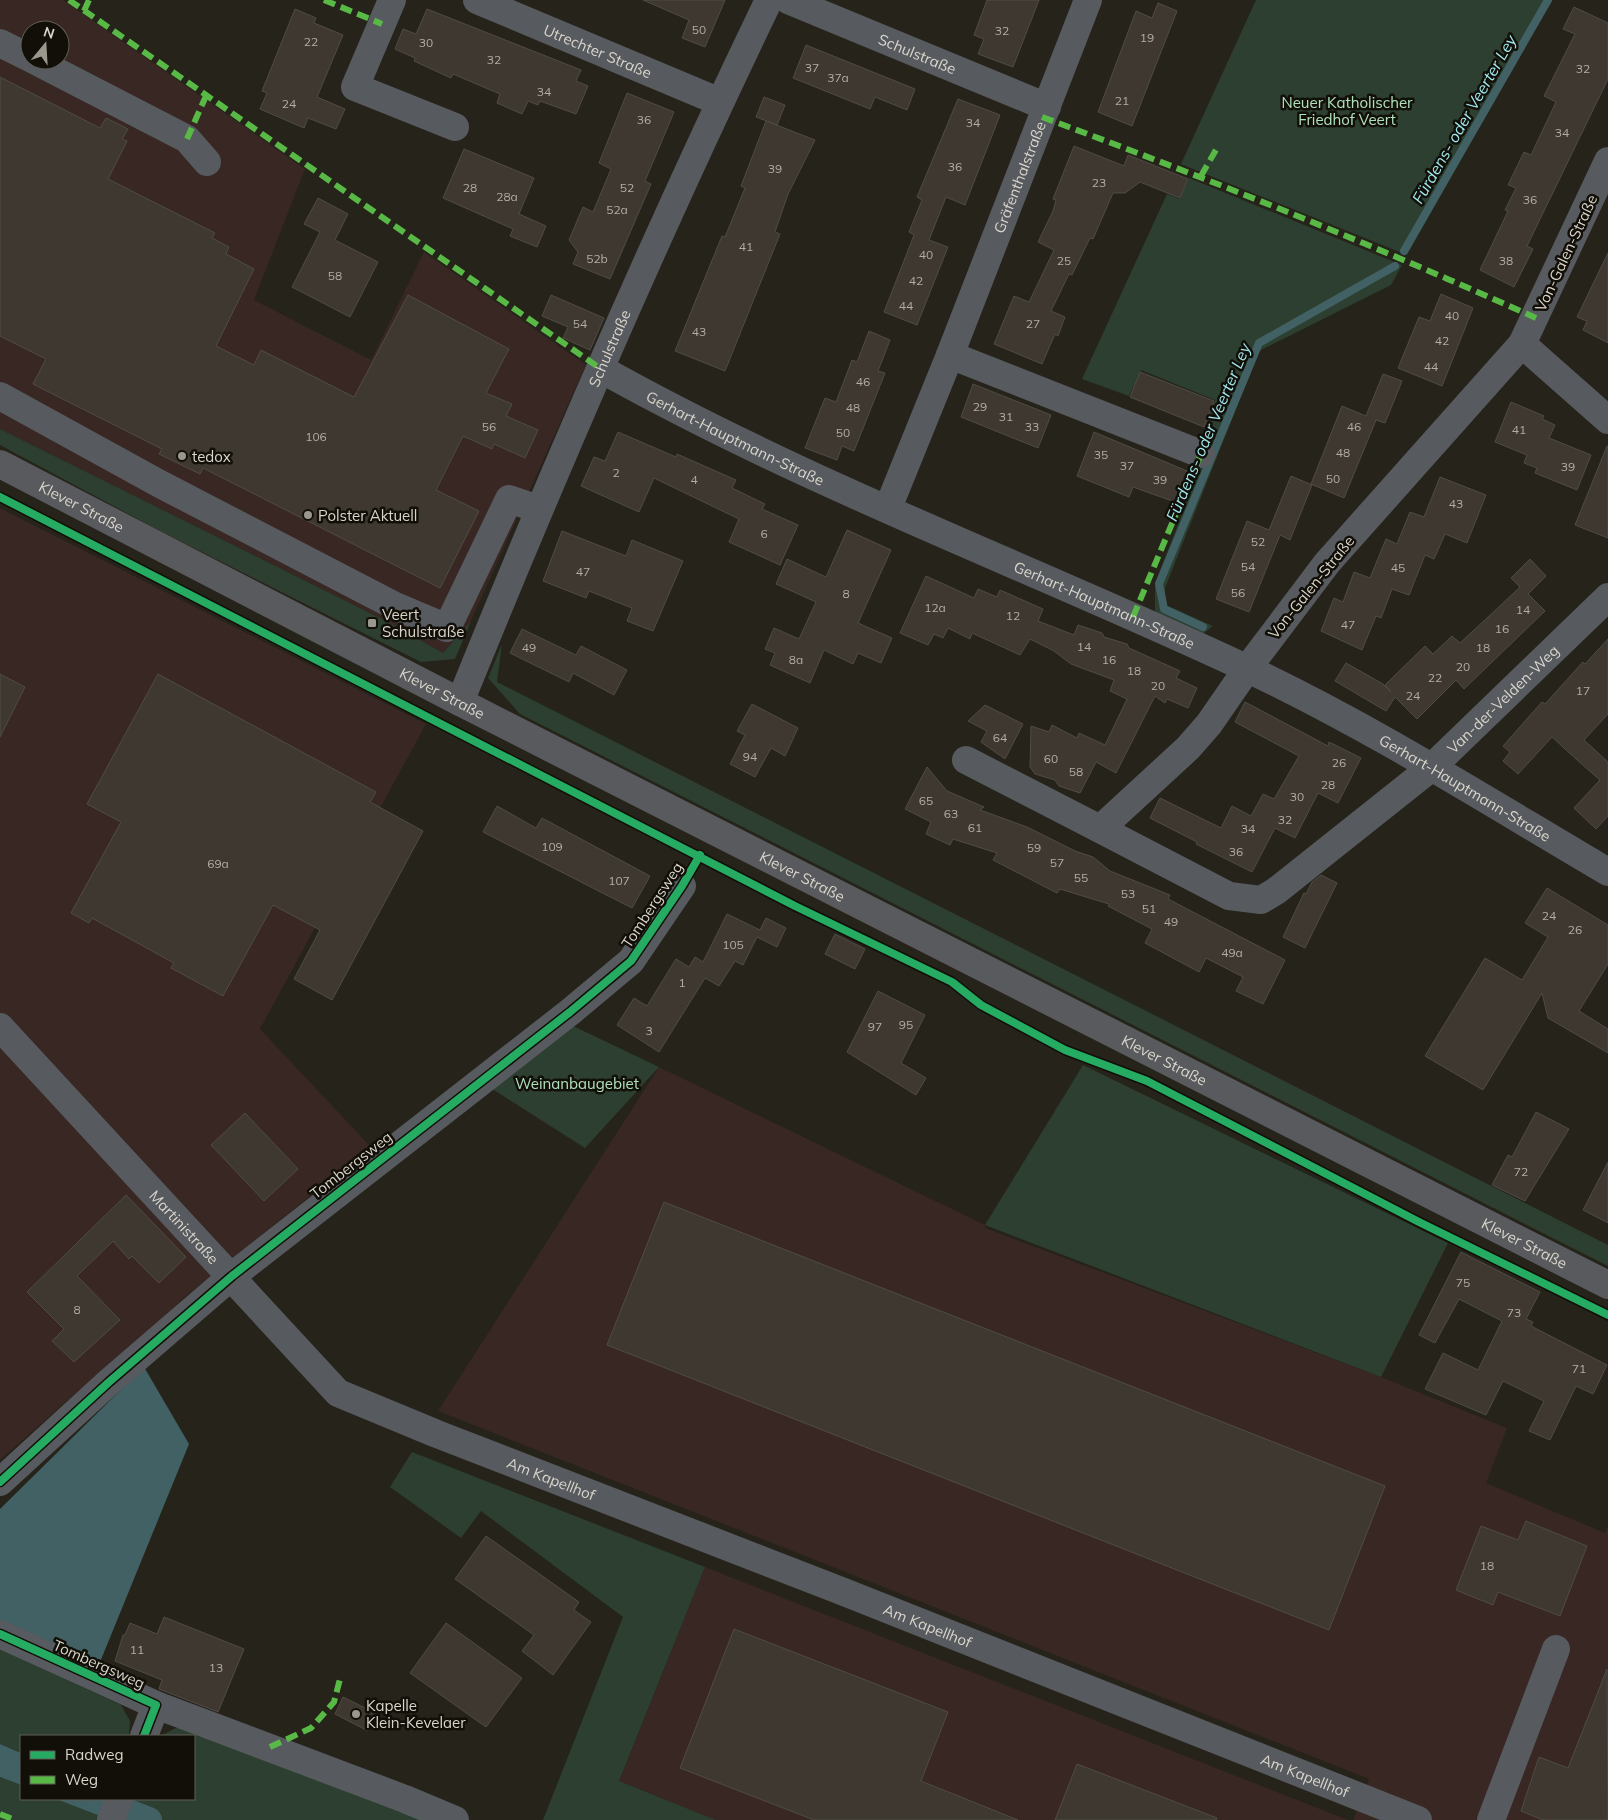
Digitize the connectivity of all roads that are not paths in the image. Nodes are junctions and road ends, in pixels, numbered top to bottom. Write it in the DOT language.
graph roads {
  1 [pos="392,0"];
  2 [pos="477,0"];
  3 [pos="769,0"];
  4 [pos="788,0"];
  5 [pos="1088,0"];
  6 [pos="0,43"];
  7 [pos="20,53"];
  8 [pos="53,70"];
  9 [pos="720,102"];
  10 [pos="1047,107"];
  11 [pos="455,128"];
  12 [pos="1608,161"];
  13 [pos="207,162"];
  14 [pos="1522,344"];
  15 [pos="950,355"];
  16 [pos="601,369"];
  17 [pos="0,396"];
  18 [pos="1608,420"];
  19 [pos="1201,454"];
  20 [pos="0,464"];
  21 [pos="888,508"];
  22 [pos="538,509"];
  23 [pos="1608,597"];
  24 [pos="1247,669"];
  25 [pos="460,702"];
  26 [pos="966,760"];
  27 [pos="1432,767"];
  28 [pos="1100,829"];
  29 [pos="1604,864"];
  30 [pos="682,886"];
  31 [pos="0,1027"];
  32 [pos="232,1276"];
  33 [pos="1608,1285"];
  34 [pos="437,1434"];
  35 [pos="0,1482"];
  36 [pos="0,1634"];
  37 [pos="1556,1649"];
  38 [pos="156,1705"];
  39 [pos="144,1735"];
  40 [pos="119,1800"];
  41 [pos="111,1820"];
  42 [pos="455,1820"];
  43 [pos="1418,1820"];
  44 [pos="1491,1820"];
  1 -- 11 [label="street"];
  2 -- 9 [label="street, Utrechter Straße"];
  3 -- 9 [label="street, Schulstraße"];
  4 -- 10 [label="street, Schulstraße"];
  5 -- 10 [label="street, Gräfenthalstraße"];
  6 -- 7 [label="street"];
  8 -- 13 [label="street"];
  9 -- 16 [label="street, Schulstraße"];
  10 -- 15 [label="street, Gräfenthalstraße"];
  12 -- 14 [label="street, Von-Galen-Straße"];
  14 -- 18 [label="street"];
  14 -- 24 [label="street, Von-Galen-Straße"];
  15 -- 19 [label="street"];
  15 -- 21 [label="street, Gräfenthalstraße"];
  16 -- 21 [label="street, Gerhart-Hauptmann-Straße"];
  16 -- 22 [label="street, Schulstraße"];
  17 -- 22 [label="street"];
  20 -- 25 [label="main road, Klever Straße"];
  21 -- 24 [label="street, Gerhart-Hauptmann-Straße"];
  22 -- 25 [label="street, Schulstraße"];
  23 -- 27 [label="street, Van-der-Velden-Weg"];
  24 -- 27 [label="street, Gerhart-Hauptmann-Straße"];
  24 -- 28 [label="street, Von-Galen-Straße"];
  25 -- 33 [label="main road, Klever Straße"];
  26 -- 28 [label="street"];
  27 -- 28 [label="street, Van-der-Velden-Weg"];
  27 -- 29 [label="street, Gerhart-Hauptmann-Straße"];
  30 -- 32 [label="street, Tombergsweg"];
  31 -- 32 [label="street, Martinistraße"];
  32 -- 34 [label="street, Martinistraße"];
  32 -- 35 [label="street, Tombergsweg"];
  34 -- 43 [label="street, Am Kapellhof"];
  36 -- 38 [label="street, Tombergsweg"];
  37 -- 44 [label="street"];
  38 -- 39 [label="street, Tombergsweg"];
  38 -- 42 [label="street, Tombergsweg"];
  40 -- 41 [label="street"];
}
